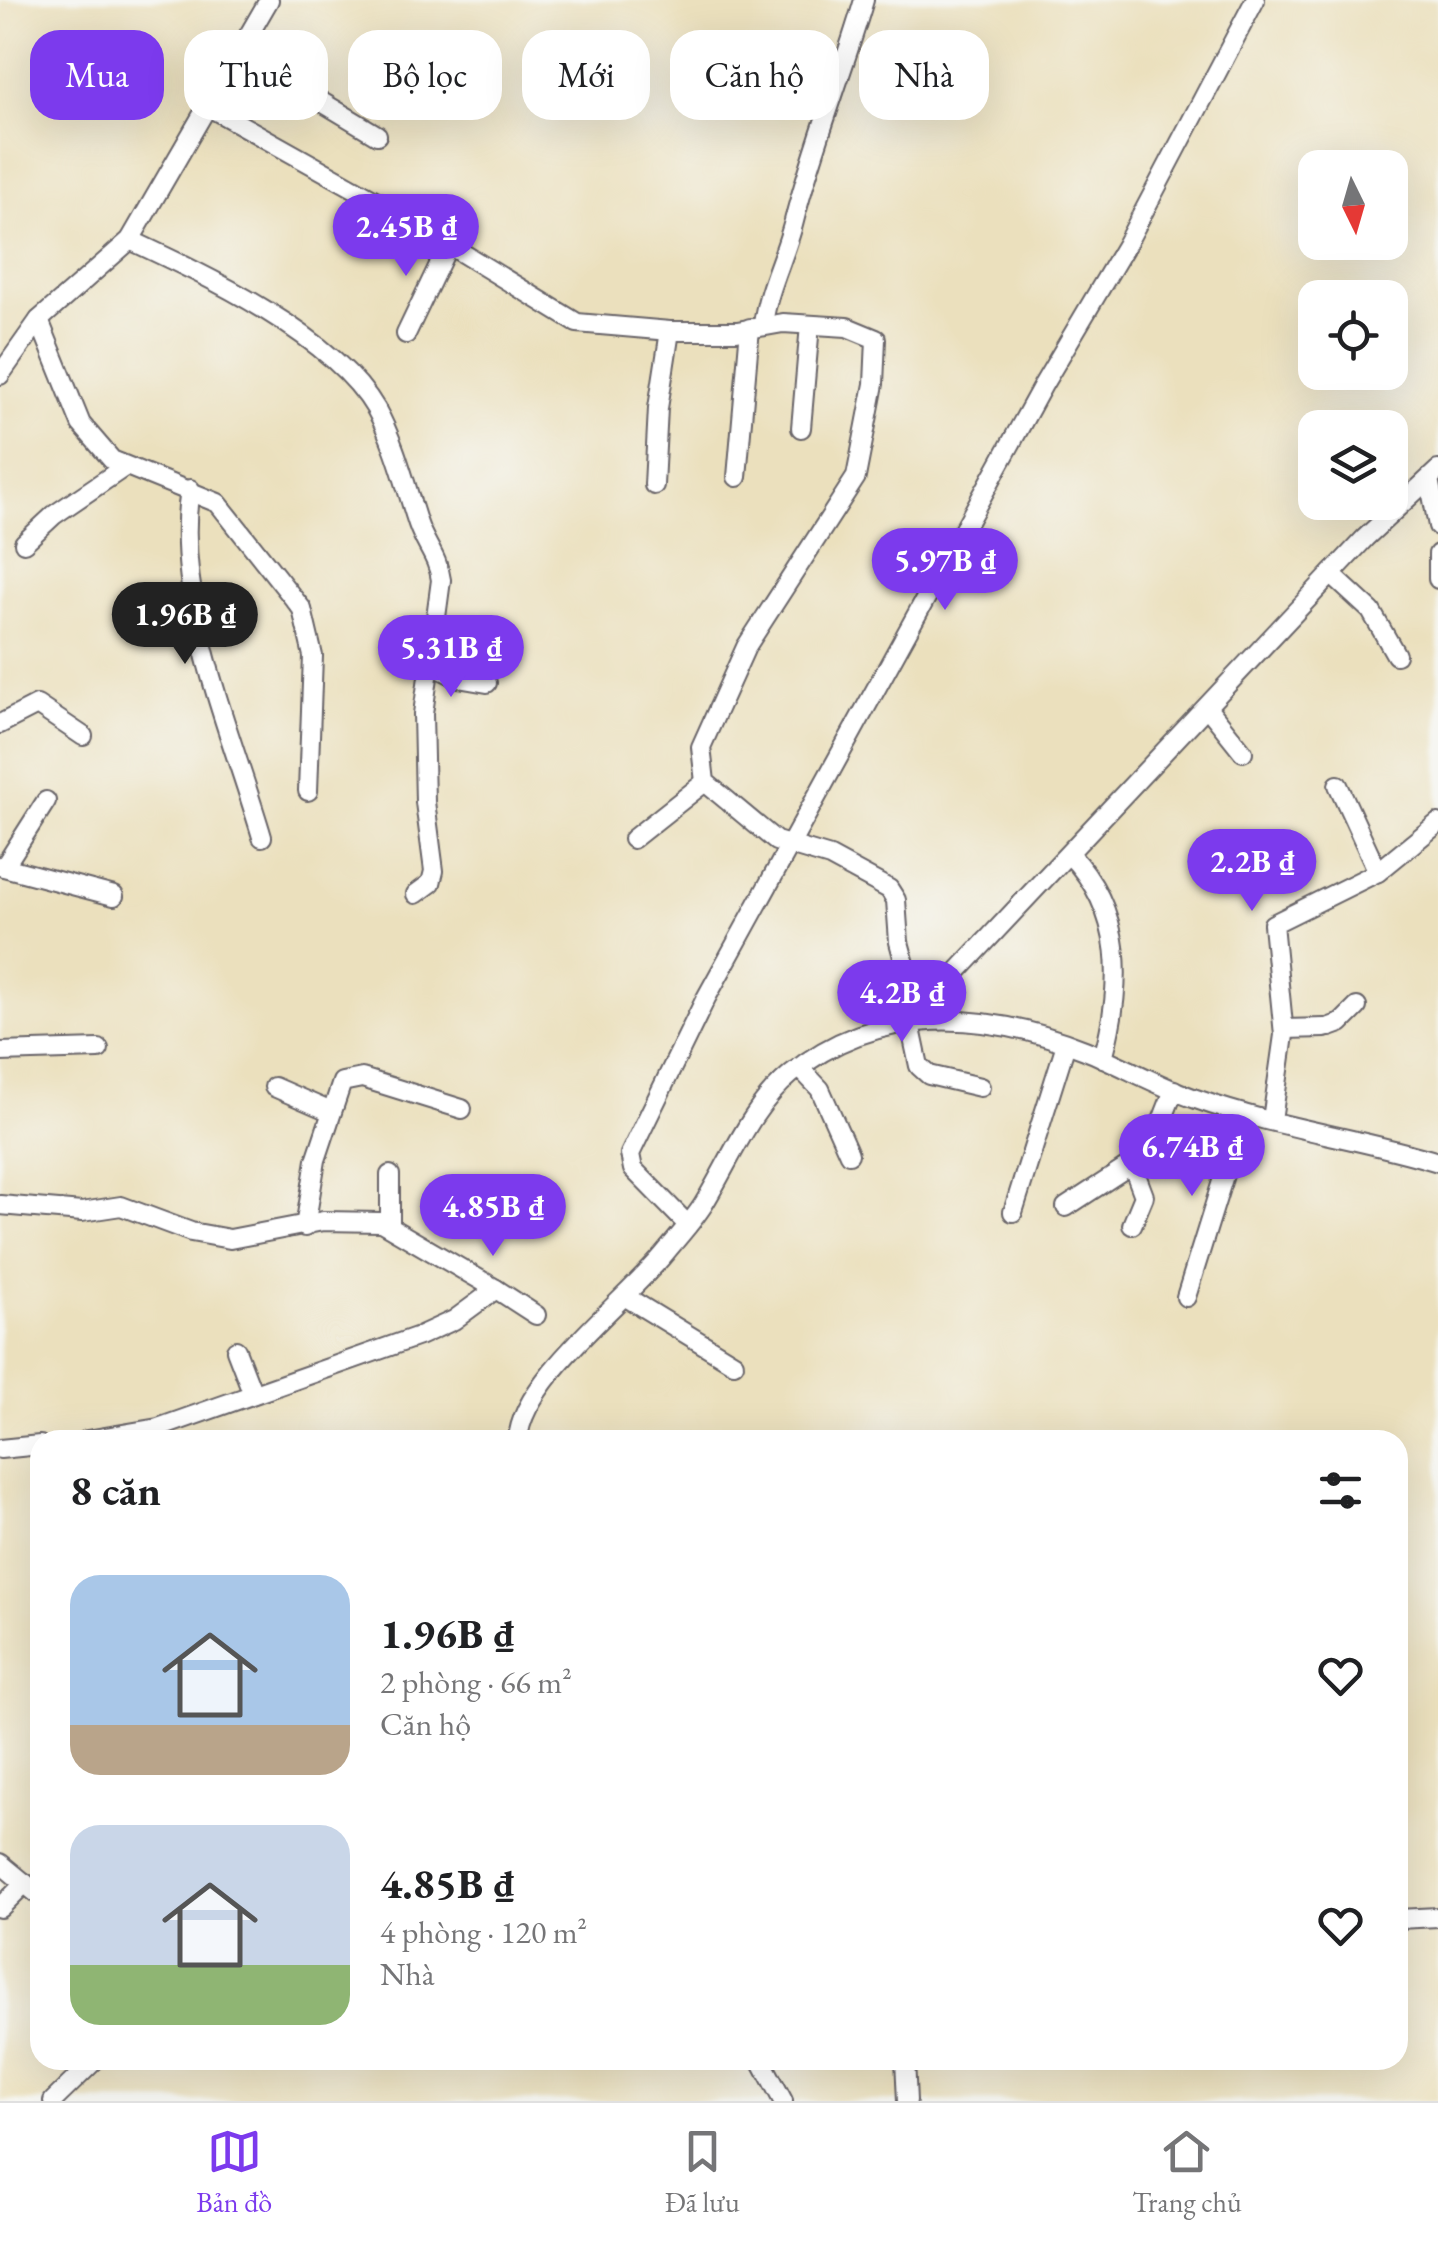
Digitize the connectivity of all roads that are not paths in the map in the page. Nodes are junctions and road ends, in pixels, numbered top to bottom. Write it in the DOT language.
graph roads {
  1 [pos="269,0"];
  2 [pos="864,0"];
  3 [pos="1255,0"];
  4 [pos="253,30"];
  5 [pos="328,106"];
  6 [pos="199,120"];
  7 [pos="232,120"];
  8 [pos="377,135"];
  9 [pos="130,240"];
  10 [pos="449,244"];
  11 [pos="38,320"];
  12 [pos="810,325"];
  13 [pos="756,326"];
  14 [pos="670,331"];
  15 [pos="406,334"];
  16 [pos="0,374"];
  17 [pos="801,428"];
  18 [pos="123,468"];
  19 [pos="1433,474"];
  20 [pos="737,478"];
  21 [pos="654,485"];
  22 [pos="190,489"];
  23 [pos="1438,526"];
  24 [pos="24,543"];
  25 [pos="1438,554"];
  26 [pos="1334,576"];
  27 [pos="1438,580"];
  28 [pos="1396,655"];
  29 [pos="432,664"];
  30 [pos="487,682"];
  31 [pos="1207,707"];
  32 [pos="0,724"];
  33 [pos="83,736"];
  34 [pos="1243,752"];
  35 [pos="704,782"];
  36 [pos="1338,785"];
  37 [pos="308,791"];
  38 [pos="46,801"];
  39 [pos="1438,823"];
  40 [pos="262,837"];
  41 [pos="632,839"];
  42 [pos="792,847"];
  43 [pos="1069,854"];
  44 [pos="2,866"];
  45 [pos="1378,872"];
  46 [pos="416,894"];
  47 [pos="114,896"];
  48 [pos="1356,1007"];
  49 [pos="910,1011"];
  50 [pos="1284,1029"];
  51 [pos="1066,1044"];
  52 [pos="99,1049"];
  53 [pos="0,1052"];
  54 [pos="1103,1058"];
  55 [pos="800,1068"];
  56 [pos="274,1087"];
  57 [pos="980,1087"];
  58 [pos="1174,1090"];
  59 [pos="462,1109"];
  60 [pos="329,1111"];
  61 [pos="1243,1114"];
  62 [pos="1272,1120"];
  63 [pos="849,1154"];
  64 [pos="1438,1162"];
  65 [pos="1132,1164"];
  66 [pos="390,1175"];
  67 [pos="0,1205"];
  68 [pos="1066,1207"];
  69 [pos="1013,1212"];
  70 [pos="390,1224"];
  71 [pos="688,1225"];
  72 [pos="1132,1225"];
  73 [pos="305,1228"];
  74 [pos="496,1288"];
  75 [pos="626,1296"];
  76 [pos="1186,1297"];
  77 [pos="536,1314"];
  78 [pos="236,1350"];
  79 [pos="734,1363"];
  80 [pos="253,1394"];
  81 [pos="146,1430"];
  82 [pos="519,1430"];
  83 [pos="30,1446"];
  84 [pos="0,1448"];
  85 [pos="0,1863"];
  86 [pos="24,1883"];
  87 [pos="30,1888"];
  88 [pos="0,1908"];
  89 [pos="1438,1917"];
  90 [pos="1408,1919"];
  91 [pos="85,2070"];
  92 [pos="766,2070"];
  93 [pos="905,2070"];
  94 [pos="53,2101"];
  95 [pos="783,2101"];
  96 [pos="907,2101"];
  1 -- 4 [label="street"];
  2 -- 13 [label="street"];
  3 -- 42 [label="street"];
  5 -- 8 [label="street"];
  6 -- 9 [label="street"];
  7 -- 10 [label="street"];
  9 -- 11 [label="street"];
  9 -- 29 [label="street"];
  10 -- 14 [label="street"];
  10 -- 15 [label="street"];
  11 -- 16 [label="street"];
  11 -- 18 [label="street"];
  12 -- 13 [label="street"];
  12 -- 17 [label="street"];
  12 -- 35 [label="street"];
  13 -- 14 [label="street"];
  13 -- 20 [label="street"];
  14 -- 21 [label="street"];
  18 -- 22 [label="street"];
  18 -- 24 [label="street"];
  19 -- 23 [label="street"];
  19 -- 26 [label="street"];
  22 -- 37 [label="street"];
  22 -- 40 [label="street"];
  25 -- 27 [label="street"];
  26 -- 28 [label="street"];
  26 -- 31 [label="street"];
  29 -- 30 [label="street"];
  29 -- 46 [label="street"];
  31 -- 34 [label="street"];
  31 -- 43 [label="street"];
  32 -- 33 [label="street"];
  35 -- 41 [label="street"];
  35 -- 42 [label="street"];
  36 -- 45 [label="street"];
  38 -- 44 [label="street"];
  39 -- 45 [label="street"];
  42 -- 49 [label="street"];
  42 -- 71 [label="street"];
  43 -- 49 [label="street"];
  43 -- 54 [label="street"];
  44 -- 47 [label="street"];
  45 -- 50 [label="street"];
  48 -- 50 [label="street"];
  49 -- 51 [label="street"];
  49 -- 55 [label="street"];
  49 -- 57 [label="street"];
  50 -- 62 [label="street"];
  51 -- 54 [label="street"];
  51 -- 69 [label="street"];
  52 -- 53 [label="street"];
  54 -- 58 [label="street"];
  55 -- 63 [label="street"];
  55 -- 71 [label="street"];
  56 -- 60 [label="street"];
  58 -- 61 [label="street"];
  58 -- 65 [label="street"];
  59 -- 60 [label="street"];
  60 -- 73 [label="street"];
  61 -- 62 [label="street"];
  61 -- 76 [label="street"];
  62 -- 64 [label="street"];
  65 -- 68 [label="street"];
  65 -- 72 [label="street"];
  66 -- 70 [label="street"];
  67 -- 73 [label="street"];
  70 -- 73 [label="street"];
  70 -- 74 [label="street"];
  71 -- 75 [label="street"];
  74 -- 77 [label="street"];
  74 -- 80 [label="street"];
  75 -- 79 [label="street"];
  75 -- 82 [label="street"];
  78 -- 80 [label="street"];
  80 -- 81 [label="street"];
  83 -- 84 [label="street"];
  85 -- 86 [label="street"];
  86 -- 87 [label="street"];
  86 -- 88 [label="street"];
  89 -- 90 [label="street"];
  91 -- 94 [label="street"];
  92 -- 95 [label="street"];
  93 -- 96 [label="street"];
}
